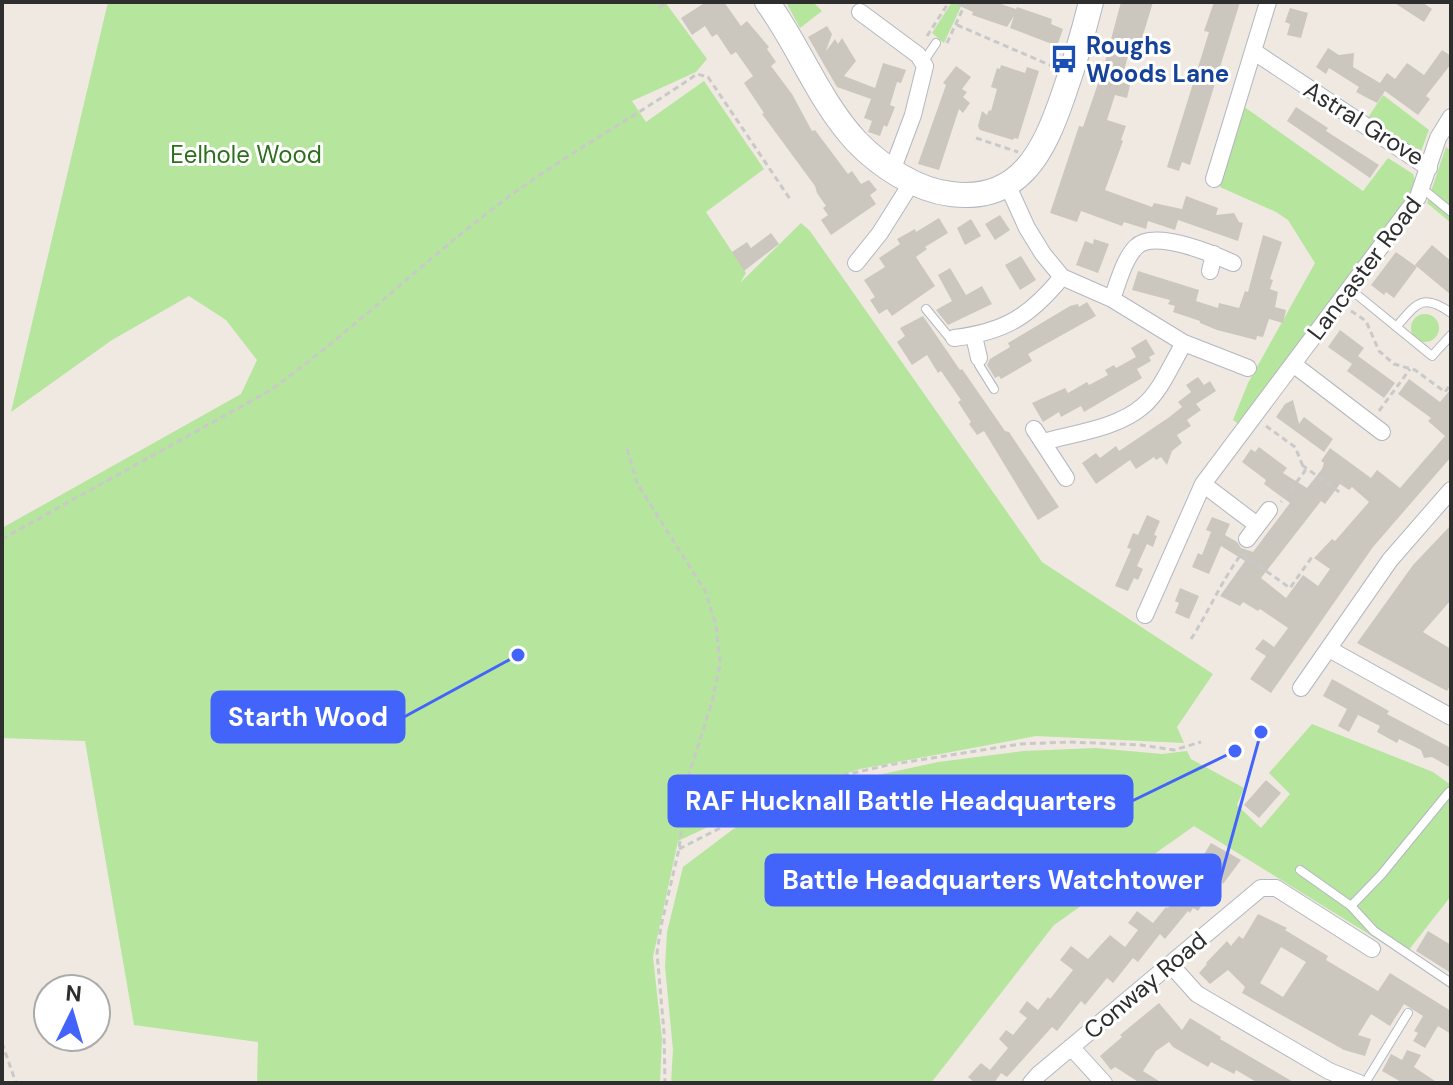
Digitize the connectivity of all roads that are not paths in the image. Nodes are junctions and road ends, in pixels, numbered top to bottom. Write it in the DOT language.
graph roads {
  1 [pos="767,2"];
  2 [pos="1091,2"];
  3 [pos="1268,2"];
  4 [pos="860,12"];
  5 [pos="940,46"];
  6 [pos="1253,51"];
  7 [pos="924,61"];
  8 [pos="1451,117"];
  9 [pos="1429,168"];
  10 [pos="902,176"];
  11 [pos="1214,179"];
  12 [pos="1007,184"];
  13 [pos="1423,189"];
  14 [pos="1451,212"];
  15 [pos="856,263"];
  16 [pos="1233,263"];
  17 [pos="1062,277"];
  18 [pos="1349,288"];
  19 [pos="1112,299"];
  20 [pos="926,309"];
  21 [pos="1451,313"];
  22 [pos="1397,326"];
  23 [pos="1451,335"];
  24 [pos="974,336"];
  25 [pos="954,338"];
  26 [pos="1184,343"];
  27 [pos="979,358"];
  28 [pos="1293,364"];
  29 [pos="1248,368"];
  30 [pos="994,389"];
  31 [pos="1376,427"];
  32 [pos="1066,478"];
  33 [pos="1203,484"];
  34 [pos="1451,490"];
  35 [pos="1269,510"];
  36 [pos="1257,525"];
  37 [pos="1244,546"];
  38 [pos="1145,615"];
  39 [pos="1329,649"];
  40 [pos="1301,688"];
  41 [pos="1451,717"];
  42 [pos="1449,792"];
  43 [pos="1300,870"];
  44 [pos="1351,906"];
  45 [pos="1372,949"];
  46 [pos="1170,964"];
  47 [pos="1451,983"];
  48 [pos="1408,1013"];
  49 [pos="1071,1047"];
  50 [pos="1031,1083"];
  51 [pos="1104,1083"];
  52 [pos="1359,1083"];
  53 [pos="1365,1083"];
  1 -- 10 [label="street"];
  2 -- 12 [label="street"];
  3 -- 6 [label="street"];
  4 -- 7 [label="street"];
  5 -- 7 [label="lane"];
  6 -- 9 [label="street, Astral Grove"];
  6 -- 11 [label="street"];
  7 -- 10 [label="street"];
  8 -- 9 [label="street, Astral Grove"];
  9 -- 13 [label="street, Lancaster Road"];
  10 -- 12 [label="street"];
  10 -- 15 [label="street"];
  12 -- 17 [label="street"];
  13 -- 14 [label="lane"];
  13 -- 18 [label="street, Lancaster Road"];
  16 -- 19 [label="street"];
  17 -- 19 [label="street"];
  17 -- 24 [label="street"];
  18 -- 22 [label="lane"];
  18 -- 28 [label="street, Lancaster Road"];
  19 -- 26 [label="street"];
  20 -- 25 [label="lane"];
  21 -- 22 [label="lane"];
  22 -- 23 [label="lane"];
  24 -- 25 [label="street"];
  24 -- 27 [label="street"];
  26 -- 29 [label="street"];
  26 -- 32 [label="street"];
  27 -- 30 [label="lane"];
  28 -- 31 [label="street, Lancaster Road"];
  28 -- 33 [label="street, Lancaster Road"];
  33 -- 36 [label="street"];
  33 -- 38 [label="street, Lancaster Road"];
  34 -- 39 [label="street"];
  35 -- 36 [label="street"];
  36 -- 37 [label="street"];
  39 -- 40 [label="street"];
  39 -- 41 [label="street"];
  42 -- 44 [label="lane"];
  43 -- 44 [label="lane"];
  44 -- 47 [label="lane"];
  45 -- 46 [label="street, Conway Road"];
  46 -- 49 [label="street, Conway Road"];
  46 -- 52 [label="street"];
  48 -- 53 [label="lane"];
  49 -- 50 [label="street, Conway Road"];
  49 -- 51 [label="street"];
}
